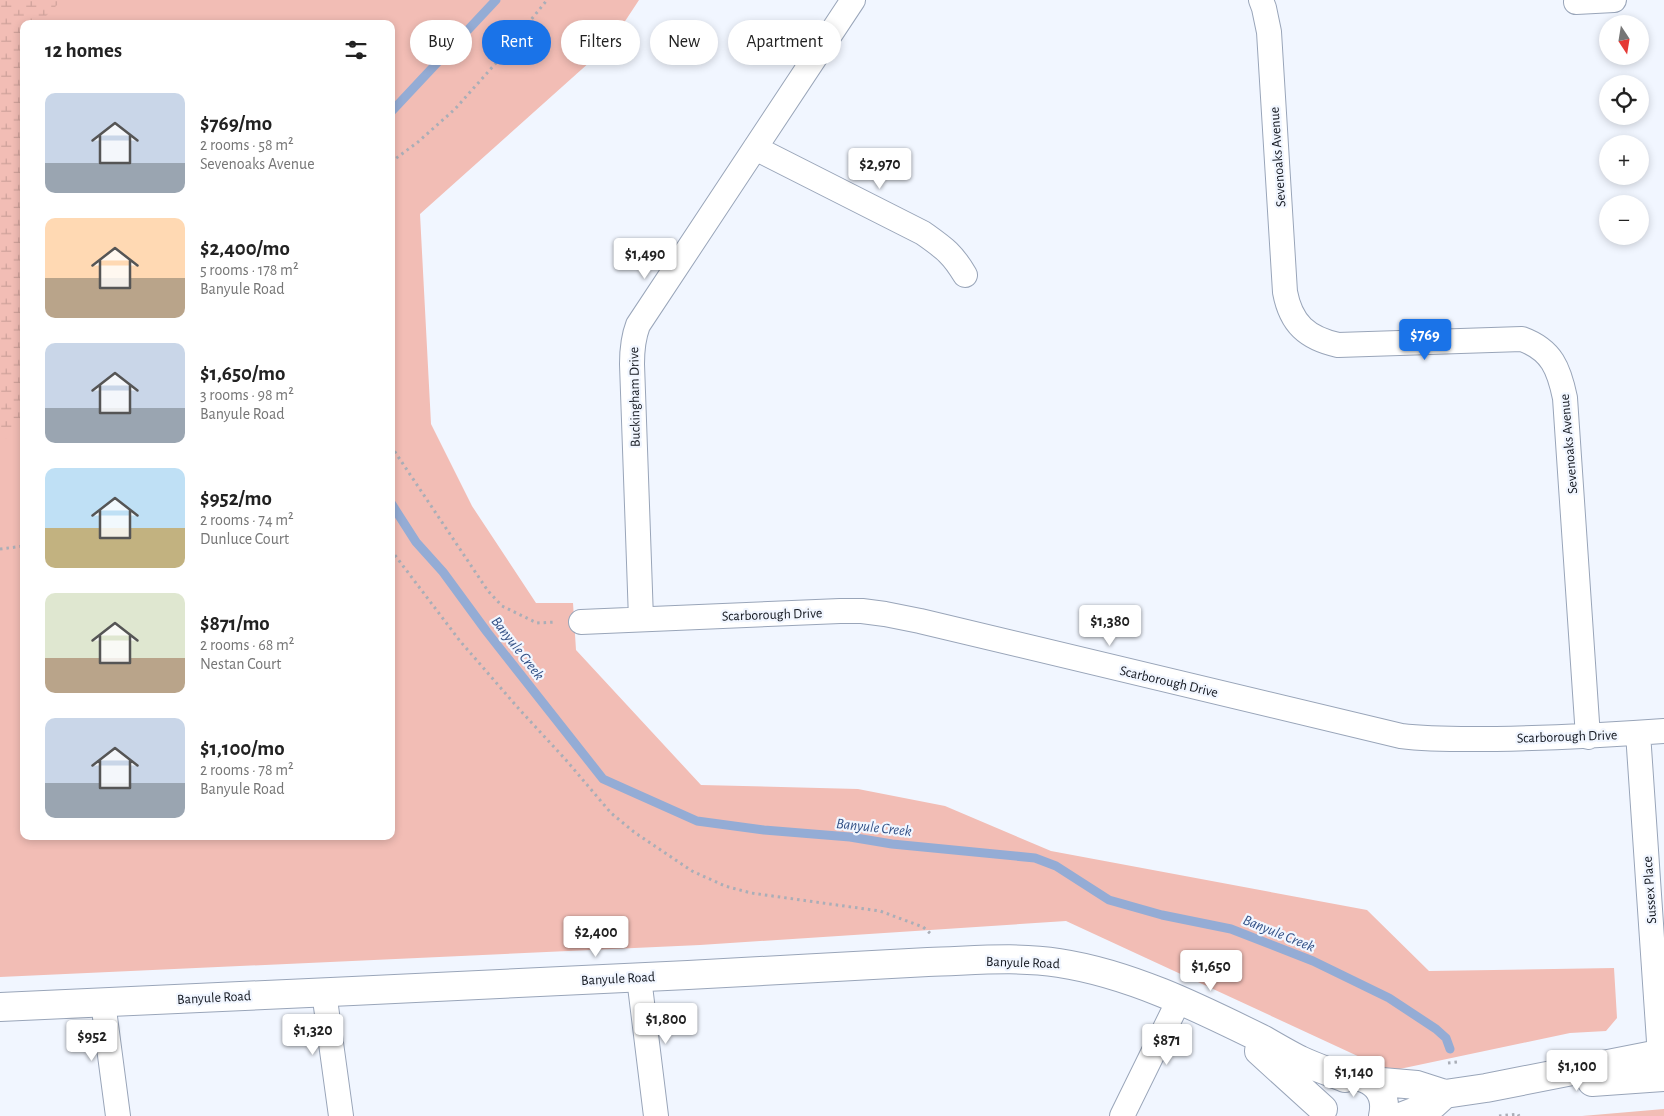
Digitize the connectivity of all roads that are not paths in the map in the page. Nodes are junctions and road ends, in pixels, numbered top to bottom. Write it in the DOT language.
graph roads {
  1 [pos="853,0"];
  2 [pos="1261,0"];
  3 [pos="1614,0"];
  4 [pos="1576,2"];
  5 [pos="756,148"];
  6 [pos="965,275"];
  7 [pos="641,619"];
  8 [pos="581,622"];
  9 [pos="1664,731"];
  10 [pos="1638,733"];
  11 [pos="1588,737"];
  12 [pos="639,978"];
  13 [pos="324,992"];
  14 [pos="1179,1000"];
  15 [pos="103,1002"];
  16 [pos="0,1008"];
  17 [pos="1226,1022"];
  18 [pos="1662,1066"];
  19 [pos="1358,1079"];
  20 [pos="1444,1094"];
  21 [pos="1324,1112"];
  22 [pos="118,1116"];
  23 [pos="341,1116"];
  24 [pos="656,1116"];
  25 [pos="1122,1116"];
  26 [pos="1383,1116"];
  27 [pos="1403,1116"];
  1 -- 5 [label="street, Buckingham Drive"];
  2 -- 11 [label="street, Sevenoaks Avenue"];
  3 -- 4 [label="street"];
  5 -- 6 [label="street"];
  5 -- 7 [label="street, Buckingham Drive"];
  7 -- 8 [label="street, Scarborough Drive"];
  7 -- 11 [label="street, Scarborough Drive"];
  9 -- 10 [label="street, Scarborough Drive"];
  10 -- 11 [label="street, Scarborough Drive"];
  10 -- 18 [label="street, Sussex Place"];
  12 -- 13 [label="street, Banyule Road"];
  12 -- 14 [label="street, Banyule Road"];
  12 -- 24 [label="street"];
  13 -- 15 [label="street, Banyule Road"];
  13 -- 23 [label="street"];
  14 -- 17 [label="street, Banyule Road"];
  14 -- 25 [label="street"];
  15 -- 16 [label="street, Banyule Road"];
  15 -- 22 [label="street"];
  17 -- 19 [label="street, Banyule Road"];
  17 -- 21 [label="street, Banyule Road"];
  18 -- 20 [label="street, Banyule Road"];
  19 -- 20 [label="street, Banyule Road"];
  19 -- 21 [label="street"];
  19 -- 26 [label="street"];
  20 -- 27 [label="street, Banyule Road"];
}
